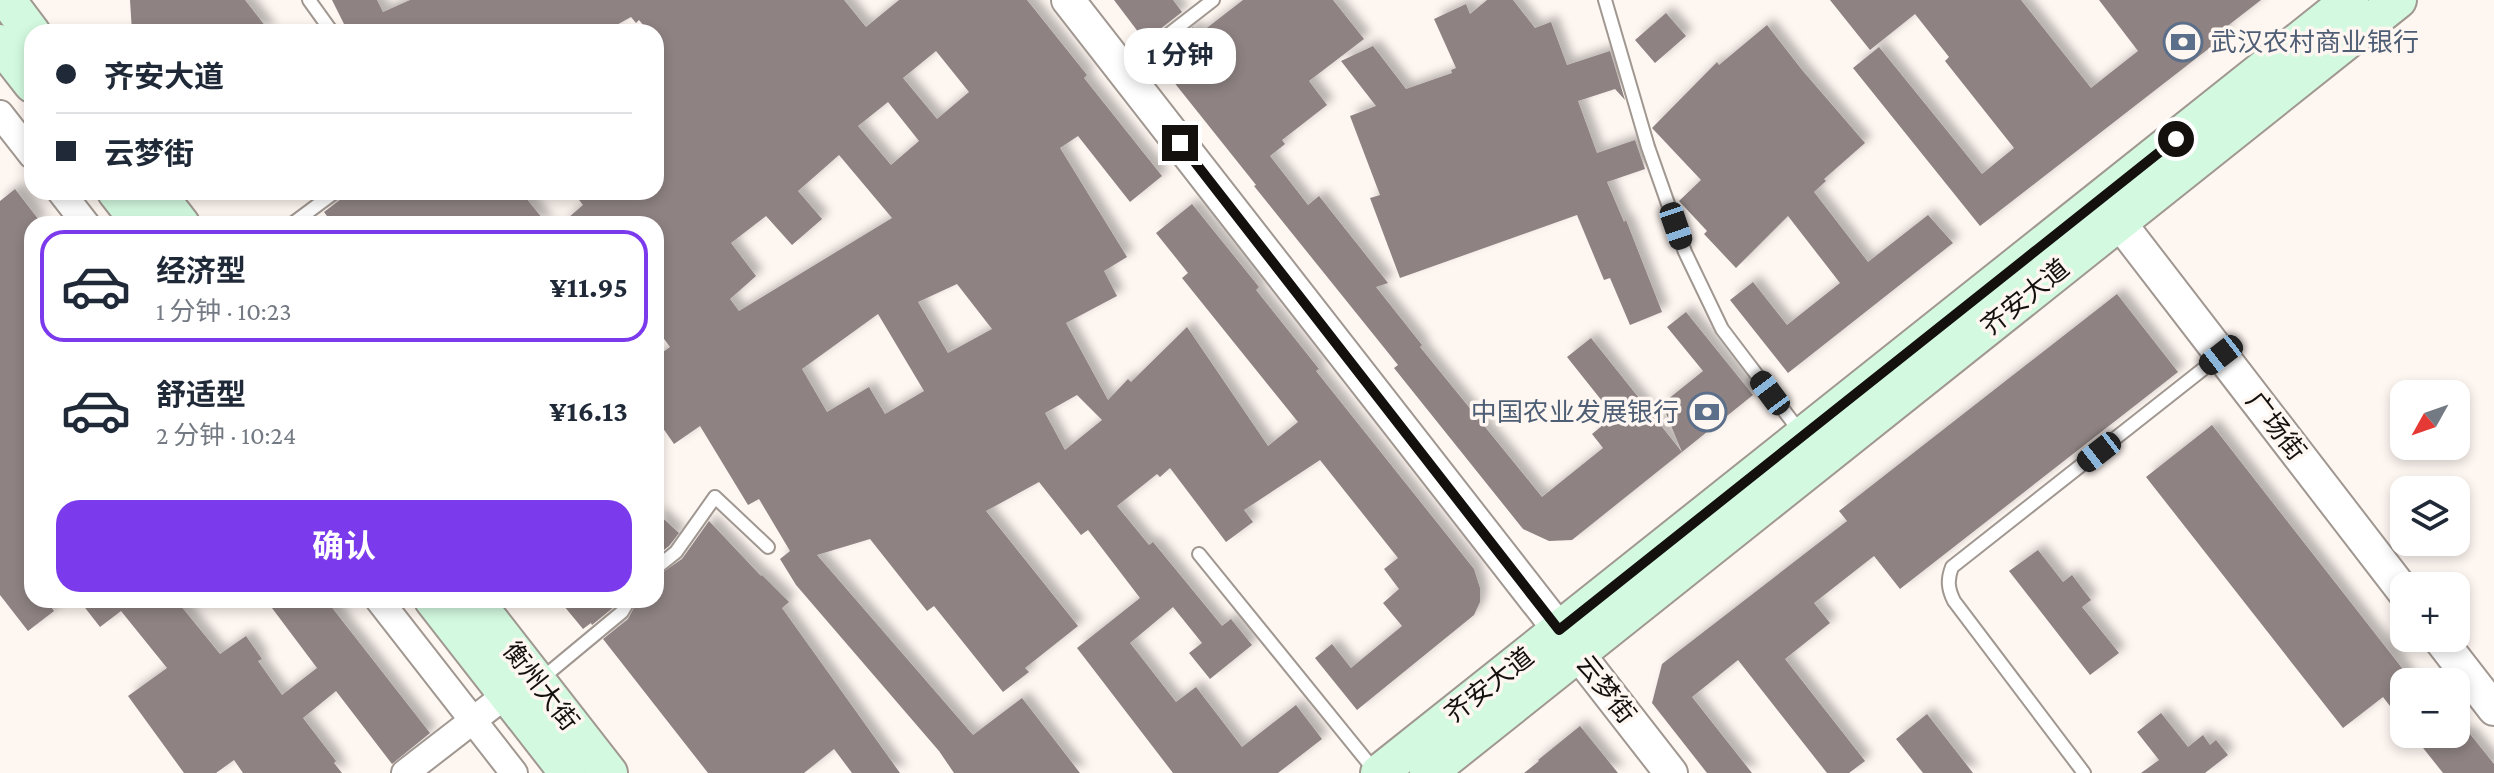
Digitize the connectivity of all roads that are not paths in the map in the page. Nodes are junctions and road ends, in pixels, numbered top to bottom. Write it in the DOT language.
graph roads {
  1 [pos="7,0"];
  2 [pos="309,0"];
  3 [pos="1068,0"];
  4 [pos="1213,0"];
  5 [pos="1605,0"];
  6 [pos="2350,0"];
  7 [pos="2398,0"];
  8 [pos="25,24"];
  9 [pos="326,24"];
  10 [pos="0,43"];
  11 [pos="1123,70"];
  12 [pos="24,74"];
  13 [pos="0,114"];
  14 [pos="24,145"];
  15 [pos="67,200"];
  16 [pos="122,200"];
  17 [pos="162,200"];
  18 [pos="324,200"];
  19 [pos="80,216"];
  20 [pos="135,216"];
  21 [pos="175,216"];
  22 [pos="303,216"];
  23 [pos="2119,222"];
  24 [pos="2221,355"];
  25 [pos="1802,436"];
  26 [pos="768,547"];
  27 [pos="1199,554"];
  28 [pos="664,562"];
  29 [pos="2390,574"];
  30 [pos="385,608"];
  31 [pos="441,608"];
  32 [pos="478,608"];
  33 [pos="624,608"];
  34 [pos="1569,641"];
  35 [pos="2450,652"];
  36 [pos="522,688"];
  37 [pos="2494,709"];
  38 [pos="473,720"];
  39 [pos="405,773"];
  40 [pos="514,773"];
  41 [pos="568,773"];
  42 [pos="609,773"];
  43 [pos="1378,773"];
  44 [pos="1428,773"];
  45 [pos="1671,773"];
  46 [pos="2084,773"];
  1 -- 8 [label="main road"];
  2 -- 9 [label="lane"];
  3 -- 11 [label="street, 云梦街"];
  4 -- 11 [label="lane"];
  5 -- 25 [label="lane"];
  6 -- 25 [label="main road, 齐安大道"];
  7 -- 23 [label="main road, 齐安大道"];
  10 -- 12 [label="main road"];
  11 -- 34 [label="street, 云梦街"];
  13 -- 14 [label="street"];
  15 -- 19 [label="street"];
  16 -- 20 [label="main road"];
  17 -- 21 [label="main road"];
  18 -- 22 [label="lane"];
  23 -- 24 [label="street, 广场街"];
  23 -- 34 [label="main road, 齐安大道"];
  24 -- 29 [label="street, 广场街"];
  24 -- 46 [label="lane"];
  25 -- 34 [label="main road, 齐安大道"];
  26 -- 28 [label="lane"];
  27 -- 43 [label="lane"];
  30 -- 38 [label="street"];
  31 -- 36 [label="main road, 衡州大街"];
  32 -- 36 [label="main road, 衡州大街"];
  33 -- 36 [label="lane"];
  34 -- 43 [label="main road, 齐安大道"];
  34 -- 44 [label="main road, 齐安大道"];
  34 -- 45 [label="street, 云梦街"];
  35 -- 37 [label="street"];
  36 -- 38 [label="street"];
  36 -- 41 [label="main road, 衡州大街"];
  36 -- 42 [label="main road, 衡州大街"];
  38 -- 39 [label="street"];
  38 -- 40 [label="street"];
}
